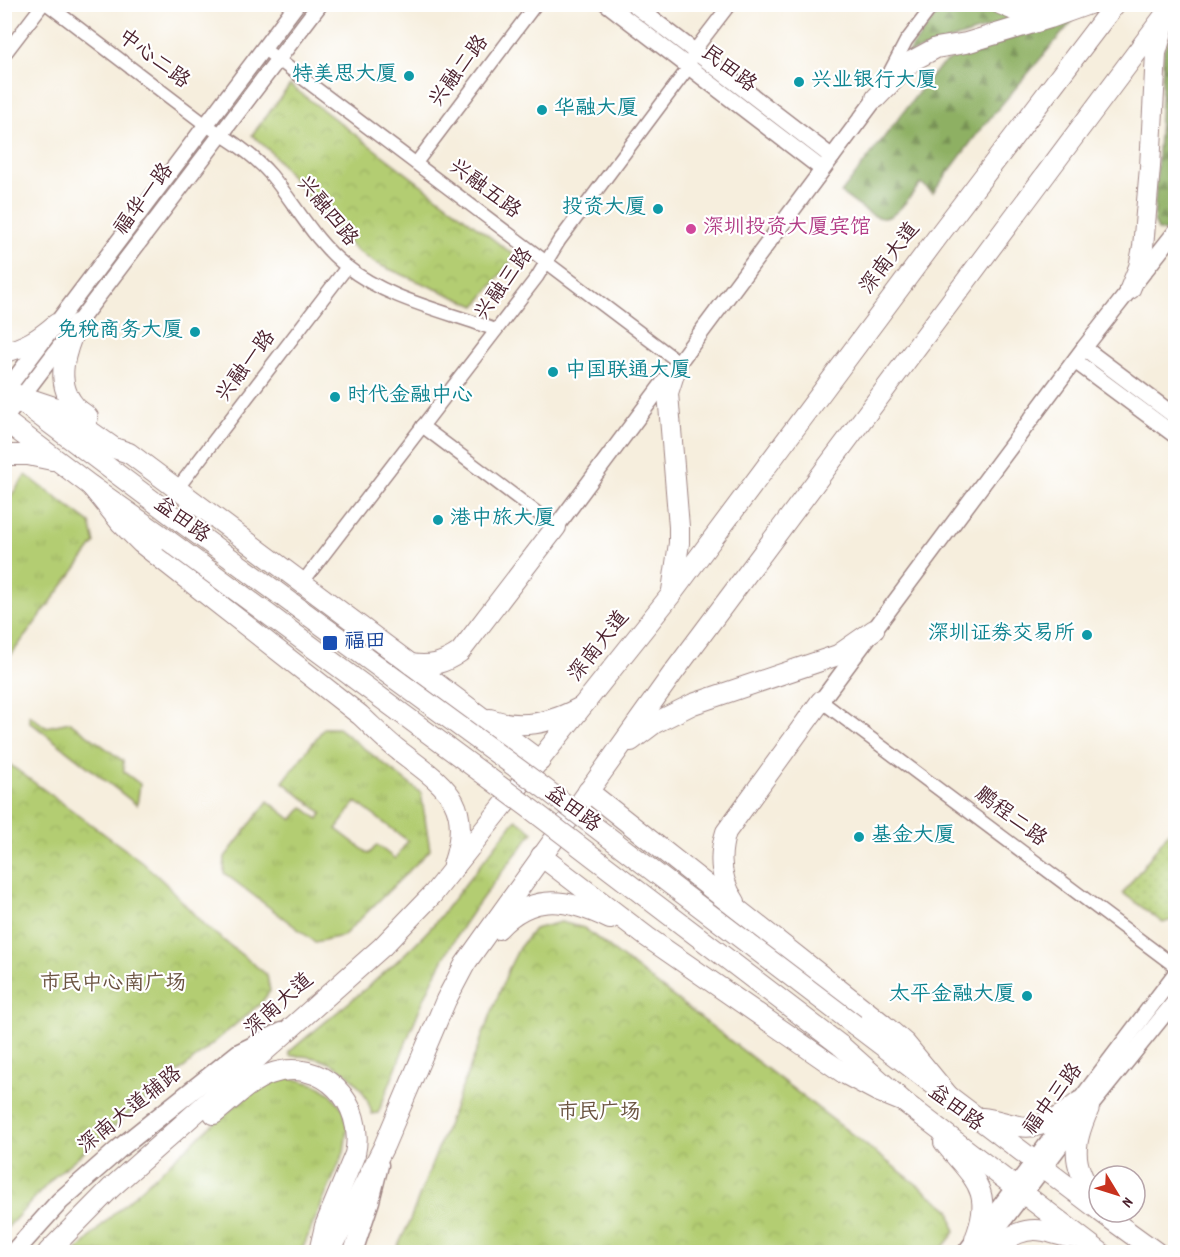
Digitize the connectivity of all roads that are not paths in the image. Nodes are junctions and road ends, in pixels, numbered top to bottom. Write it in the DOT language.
graph roads {
  1 [pos="45,4"];
  2 [pos="297,4"];
  3 [pos="320,4"];
  4 [pos="536,4"];
  5 [pos="607,4"];
  6 [pos="633,4"];
  7 [pos="730,4"];
  8 [pos="934,4"];
  9 [pos="1000,4"];
  10 [pos="1089,4"];
  11 [pos="1115,4"];
  12 [pos="1171,8"];
  13 [pos="1050,18"];
  14 [pos="264,49"];
  15 [pos="694,51"];
  16 [pos="4,55"];
  17 [pos="278,59"];
  18 [pos="689,67"];
  19 [pos="876,98"];
  20 [pos="206,125"];
  21 [pos="221,134"];
  22 [pos="827,163"];
  23 [pos="416,164"];
  24 [pos="1176,231"];
  25 [pos="547,261"];
  26 [pos="347,267"];
  27 [pos="1130,289"];
  28 [pos="56,324"];
  29 [pos="77,324"];
  30 [pos="496,330"];
  31 [pos="4,352"];
  32 [pos="1080,354"];
  33 [pos="678,367"];
  34 [pos="11,394"];
  35 [pos="1176,417"];
  36 [pos="5,420"];
  37 [pos="422,426"];
  38 [pos="1176,436"];
  39 [pos="114,448"];
  40 [pos="4,455"];
  41 [pos="58,461"];
  42 [pos="91,486"];
  43 [pos="177,489"];
  44 [pos="153,501"];
  45 [pos="556,527"];
  46 [pos="302,583"];
  47 [pos="670,597"];
  48 [pos="874,630"];
  49 [pos="410,664"];
  50 [pos="820,701"];
  51 [pos="585,705"];
  52 [pos="479,715"];
  53 [pos="617,751"];
  54 [pos="540,761"];
  55 [pos="588,791"];
  56 [pos="541,856"];
  57 [pos="449,875"];
  58 [pos="745,914"];
  59 [pos="647,937"];
  60 [pos="465,964"];
  61 [pos="1176,966"];
  62 [pos="1176,973"];
  63 [pos="1176,1000"];
  64 [pos="294,1026"];
  65 [pos="952,1100"];
  66 [pos="904,1102"];
  67 [pos="1084,1105"];
  68 [pos="976,1117"];
  69 [pos="929,1120"];
  70 [pos="167,1139"];
  71 [pos="384,1146"];
  72 [pos="1039,1165"];
  73 [pos="1087,1186"];
  74 [pos="1020,1191"];
  75 [pos="1087,1201"];
  76 [pos="1118,1224"];
  77 [pos="1080,1238"];
  78 [pos="977,1249"];
  79 [pos="14,1252"];
  80 [pos="48,1252"];
  81 [pos="319,1252"];
  82 [pos="330,1252"];
  83 [pos="353,1252"];
  84 [pos="1100,1252"];
  85 [pos="1156,1252"];
  1 -- 16 [label="street"];
  1 -- 20 [label="street, 中心二路"];
  2 -- 14 [label="street, 福华一路"];
  3 -- 17 [label="street, 福华一路"];
  4 -- 23 [label="street, 兴融二路"];
  5 -- 18 [label="street, 民田路"];
  6 -- 15 [label="street, 民田路"];
  7 -- 15 [label="street, 兴融三路"];
  8 -- 19 [label="street"];
  9 -- 13 [label="main road"];
  10 -- 13 [label="main road"];
  11 -- 47 [label="main road, 深南大道"];
  12 -- 27 [label="main road"];
  12 -- 53 [label="main road"];
  13 -- 19 [label="main road"];
  14 -- 17 [label="street, 兴融五路"];
  14 -- 20 [label="street, 福华一路"];
  15 -- 18 [label="street, 兴融三路"];
  15 -- 22 [label="street, 民田路"];
  17 -- 21 [label="street, 福华一路"];
  17 -- 23 [label="street, 兴融五路"];
  18 -- 22 [label="street, 民田路"];
  18 -- 25 [label="street, 兴融三路"];
  19 -- 22 [label="street"];
  20 -- 21 [label="street, 兴融四路"];
  20 -- 28 [label="street, 福华一路"];
  21 -- 26 [label="street, 兴融四路"];
  21 -- 29 [label="street, 福华一路"];
  22 -- 33 [label="street"];
  23 -- 25 [label="street, 兴融五路"];
  24 -- 27 [label="street"];
  25 -- 30 [label="street, 兴融三路"];
  25 -- 33 [label="street, 兴融五路"];
  26 -- 30 [label="street, 兴融四路"];
  26 -- 43 [label="street, 兴融一路"];
  27 -- 32 [label="street"];
  28 -- 31 [label="main road"];
  28 -- 34 [label="street, 福华一路"];
  29 -- 34 [label="street, 福华一路"];
  29 -- 39 [label="main road"];
  30 -- 37 [label="street, 兴融三路"];
  32 -- 35 [label="street"];
  32 -- 38 [label="street"];
  32 -- 48 [label="street"];
  33 -- 45 [label="street"];
  33 -- 47 [label="main road"];
  34 -- 36 [label="street, 福华一路"];
  34 -- 39 [label="main road"];
  34 -- 44 [label="main road, 益田路"];
  36 -- 41 [label="main road, 益田路"];
  37 -- 45 [label="street"];
  37 -- 46 [label="street, 兴融三路"];
  39 -- 43 [label="main road"];
  39 -- 44 [label="main road"];
  40 -- 41 [label="main road"];
  41 -- 42 [label="main road, 益田路"];
  42 -- 57 [label="main road"];
  42 -- 66 [label="main road, 益田路, bridge"];
  43 -- 46 [label="main road"];
  44 -- 65 [label="main road, 益田路, bridge"];
  45 -- 49 [label="main road"];
  46 -- 49 [label="main road"];
  47 -- 51 [label="main road, 深南大道"];
  48 -- 50 [label="street"];
  48 -- 53 [label="main road"];
  49 -- 52 [label="main road"];
  50 -- 58 [label="main road"];
  50 -- 61 [label="street, 鹏程二路"];
  51 -- 52 [label="main road"];
  51 -- 54 [label="main road, 深南大道"];
  52 -- 54 [label="main road"];
  53 -- 55 [label="main road"];
  54 -- 57 [label="main road, 深南大道"];
  55 -- 56 [label="main road"];
  55 -- 58 [label="main road"];
  56 -- 59 [label="main road"];
  56 -- 60 [label="main road"];
  57 -- 64 [label="main road, 深南大道"];
  58 -- 65 [label="main road"];
  59 -- 60 [label="main road"];
  59 -- 66 [label="main road"];
  60 -- 71 [label="main road"];
  62 -- 67 [label="street, 福中三路"];
  63 -- 67 [label="street, 福中三路"];
  64 -- 70 [label="main road, 深南大道"];
  64 -- 79 [label="main road, 深南大道辅路"];
  65 -- 68 [label="main road, 益田路"];
  66 -- 69 [label="main road, 益田路"];
  67 -- 68 [label="main road"];
  67 -- 72 [label="street, 福中三路"];
  67 -- 73 [label="main road"];
  68 -- 72 [label="main road, 益田路"];
  69 -- 74 [label="main road, 益田路"];
  69 -- 78 [label="main road"];
  70 -- 80 [label="main road, 深南大道"];
  70 -- 81 [label="main road"];
  71 -- 82 [label="main road"];
  71 -- 83 [label="main road"];
  72 -- 74 [label="street, 福中三路"];
  72 -- 75 [label="main road, 益田路"];
  74 -- 77 [label="main road, 益田路"];
  74 -- 78 [label="street, 福中三路"];
  76 -- 85 [label="main road, 益田路"];
  77 -- 78 [label="main road"];
  77 -- 84 [label="main road, 益田路"];
}
